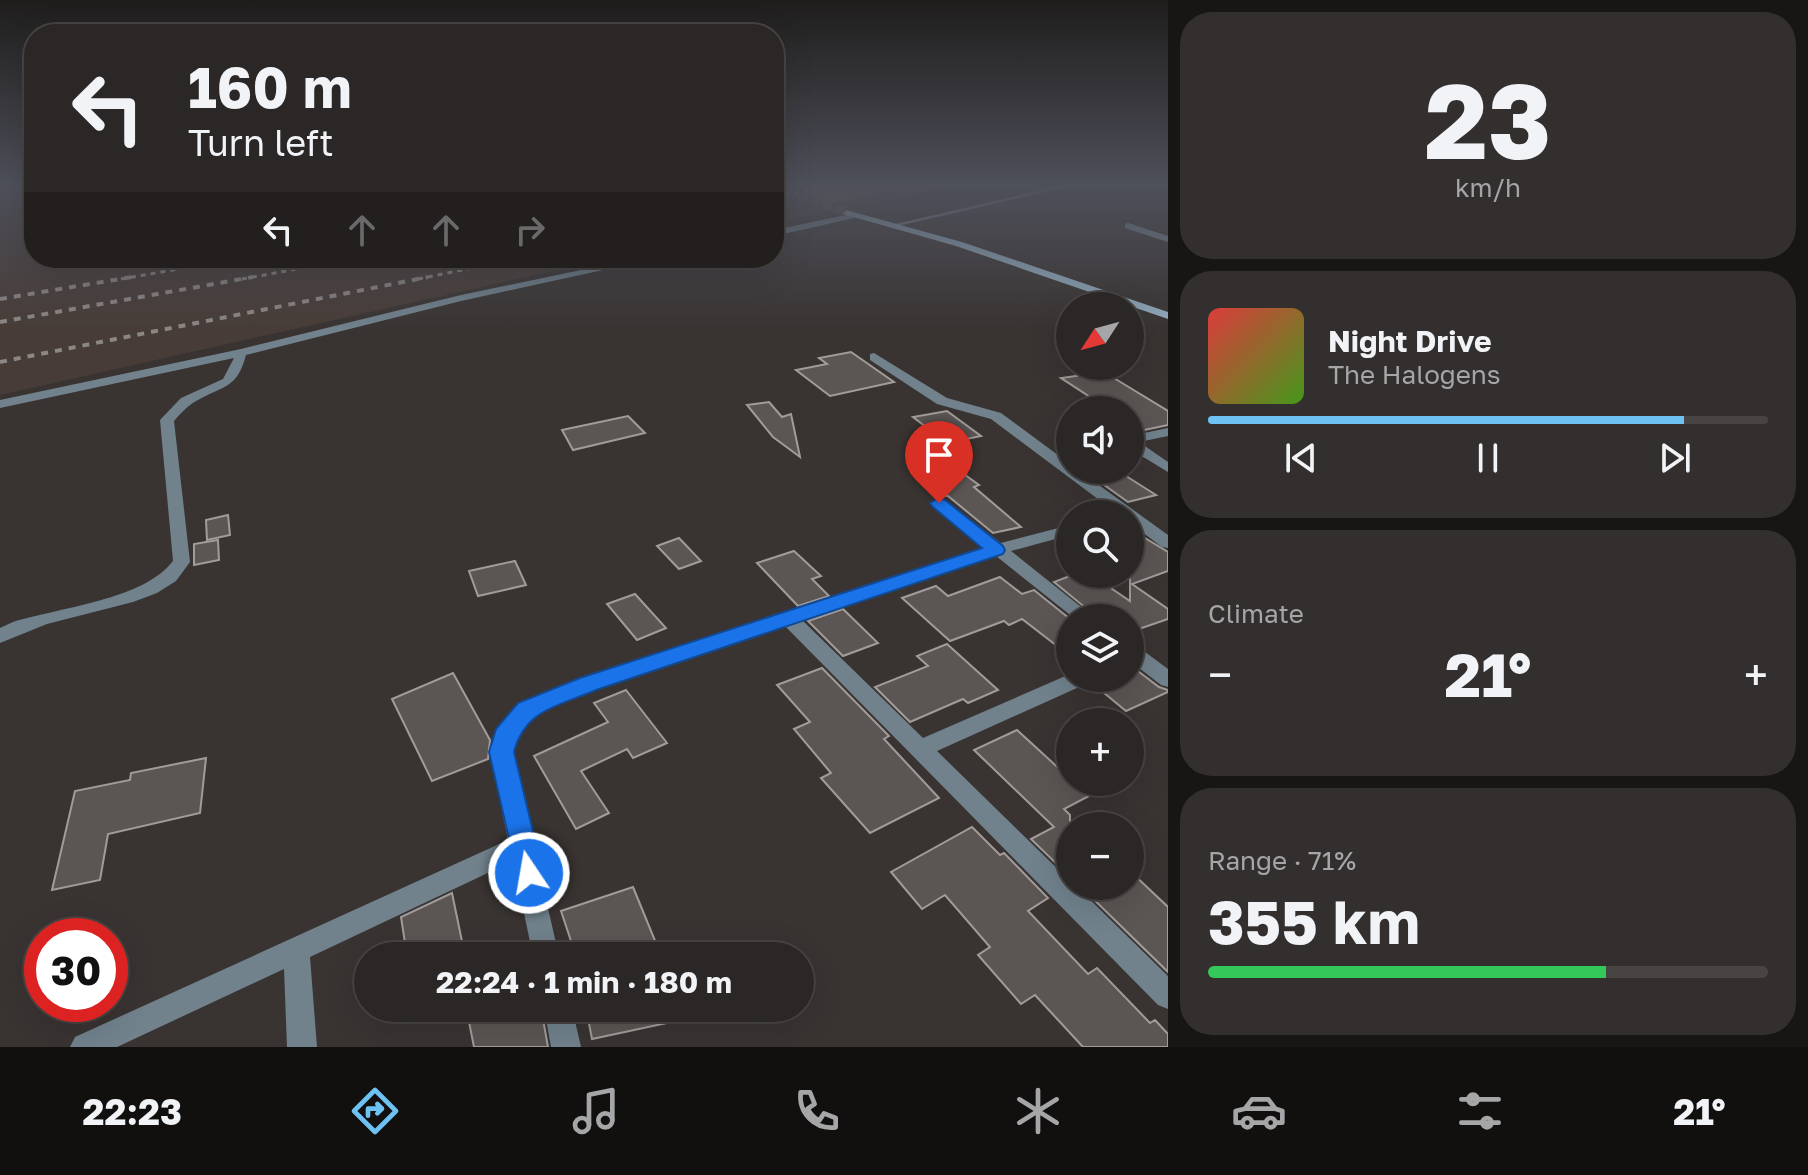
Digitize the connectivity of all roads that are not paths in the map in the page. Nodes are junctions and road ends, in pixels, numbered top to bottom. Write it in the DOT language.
graph roads {
  1 [pos="919,233"];
  2 [pos="605,268"];
  3 [pos="1168,316"];
  4 [pos="241,353"];
  5 [pos="874,357"];
  6 [pos="0,404"];
  7 [pos="1168,432"];
  8 [pos="1144,438"];
  9 [pos="1144,452"];
  10 [pos="1168,468"];
  11 [pos="1109,500"];
  12 [pos="939,503"];
  13 [pos="1144,526"];
  14 [pos="1056,534"];
  15 [pos="1168,543"];
  16 [pos="996,550"];
  17 [pos="1067,604"];
  18 [pos="787,617"];
  19 [pos="0,636"];
  20 [pos="1144,663"];
  21 [pos="1168,680"];
  22 [pos="1056,689"];
  23 [pos="920,749"];
  24 [pos="523,845"];
  25 [pos="543,942"];
  26 [pos="296,948"];
  27 [pos="1168,995"];
  28 [pos="561,1022"];
  29 [pos="85,1047"];
  30 [pos="302,1047"];
  31 [pos="566,1047"];
  1 -- 3 [label="street"];
  2 -- 4 [label="street"];
  4 -- 6 [label="street"];
  4 -- 19 [label="street"];
  5 -- 11 [label="street"];
  7 -- 8 [label="street"];
  9 -- 10 [label="street"];
  12 -- 16 [label="street"];
  13 -- 15 [label="street"];
  14 -- 16 [label="street"];
  16 -- 17 [label="street"];
  16 -- 18 [label="street"];
  18 -- 23 [label="street"];
  18 -- 24 [label="street"];
  20 -- 21 [label="street"];
  22 -- 23 [label="street"];
  23 -- 27 [label="street"];
  24 -- 25 [label="street"];
  24 -- 26 [label="street"];
  26 -- 29 [label="street"];
  26 -- 30 [label="street"];
  28 -- 31 [label="street"];
}
